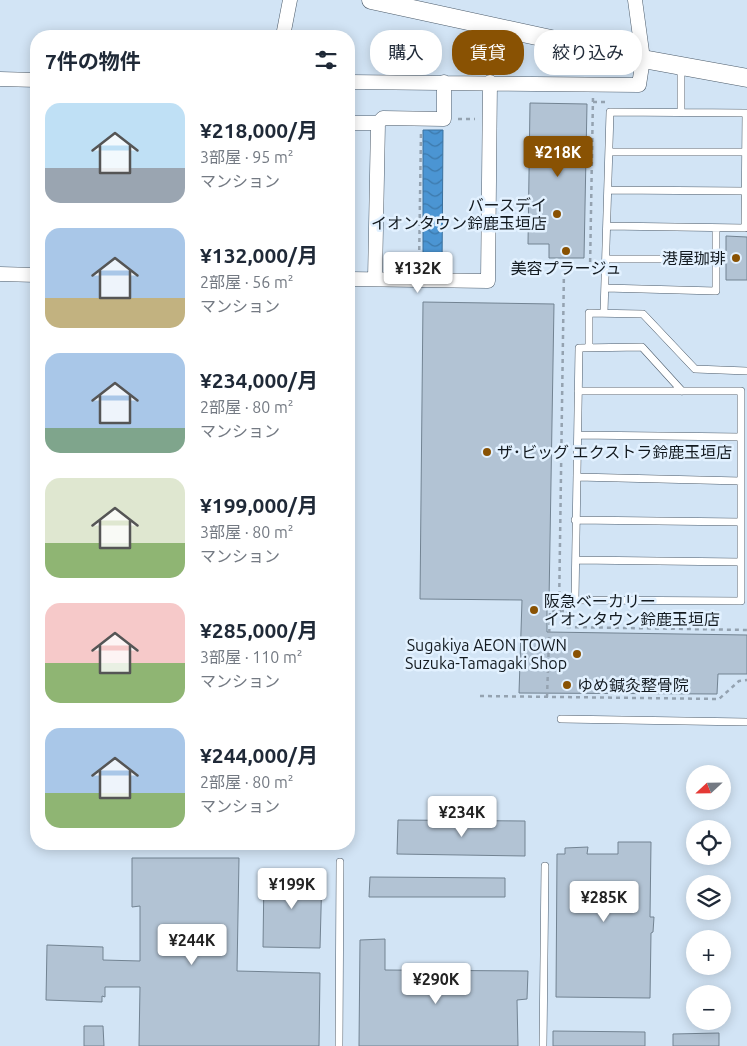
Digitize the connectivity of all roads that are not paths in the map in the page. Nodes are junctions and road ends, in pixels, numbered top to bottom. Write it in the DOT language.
graph roads {
  1 [pos="290,0"];
  2 [pos="371,0"];
  3 [pos="635,0"];
  4 [pos="284,30"];
  5 [pos="643,59"];
  6 [pos="681,67"];
  7 [pos="747,78"];
  8 [pos="0,79"];
  9 [pos="30,80"];
  10 [pos="355,82"];
  11 [pos="444,82"];
  12 [pos="490,82"];
  13 [pos="681,112"];
  14 [pos="355,123"];
  15 [pos="378,123"];
  16 [pos="609,152"];
  17 [pos="746,152"];
  18 [pos="608,190"];
  19 [pos="746,191"];
  20 [pos="746,223"];
  21 [pos="606,226"];
  22 [pos="716,228"];
  23 [pos="606,259"];
  24 [pos="716,259"];
  25 [pos="0,274"];
  26 [pos="30,275"];
  27 [pos="355,279"];
  28 [pos="376,279"];
  29 [pos="605,288"];
  30 [pos="604,313"];
  31 [pos="589,348"];
  32 [pos="747,371"];
  33 [pos="578,391"];
  34 [pos="682,391"];
  35 [pos="578,435"];
  36 [pos="740,437"];
  37 [pos="577,477"];
  38 [pos="741,481"];
  39 [pos="575,520"];
  40 [pos="743,521"];
  41 [pos="576,560"];
  42 [pos="741,562"];
  43 [pos="561,719"];
  44 [pos="747,722"];
  45 [pos="340,862"];
  46 [pos="545,866"];
  47 [pos="339,1046"];
  48 [pos="543,1046"];
  1 -- 4 [label="street"];
  2 -- 5 [label="street"];
  3 -- 5 [label="street"];
  5 -- 6 [label="street"];
  5 -- 12 [label="street"];
  6 -- 7 [label="street"];
  6 -- 13 [label="lane"];
  8 -- 9 [label="street"];
  10 -- 11 [label="street"];
  11 -- 12 [label="street"];
  11 -- 15 [label="street"];
  12 -- 28 [label="street"];
  13 -- 16 [label="lane"];
  13 -- 17 [label="lane"];
  14 -- 15 [label="street"];
  15 -- 28 [label="street"];
  16 -- 17 [label="lane"];
  16 -- 18 [label="lane"];
  17 -- 19 [label="lane"];
  18 -- 19 [label="lane"];
  18 -- 21 [label="lane"];
  19 -- 20 [label="lane"];
  20 -- 22 [label="lane"];
  21 -- 22 [label="lane"];
  21 -- 23 [label="lane"];
  22 -- 24 [label="lane"];
  23 -- 24 [label="lane"];
  23 -- 29 [label="lane"];
  24 -- 29 [label="lane"];
  25 -- 26 [label="street"];
  27 -- 28 [label="street"];
  29 -- 30 [label="lane"];
  30 -- 31 [label="lane"];
  30 -- 32 [label="lane"];
  31 -- 33 [label="lane"];
  31 -- 34 [label="lane"];
  33 -- 34 [label="lane"];
  33 -- 35 [label="lane"];
  34 -- 36 [label="lane"];
  35 -- 36 [label="lane"];
  35 -- 37 [label="lane"];
  36 -- 38 [label="lane"];
  37 -- 38 [label="lane"];
  37 -- 39 [label="lane"];
  38 -- 40 [label="lane"];
  39 -- 40 [label="lane"];
  39 -- 41 [label="lane"];
  40 -- 42 [label="lane"];
  41 -- 42 [label="lane"];
  41 -- 42 [label="lane"];
  43 -- 44 [label="lane"];
  45 -- 47 [label="lane"];
  46 -- 48 [label="lane"];
}
